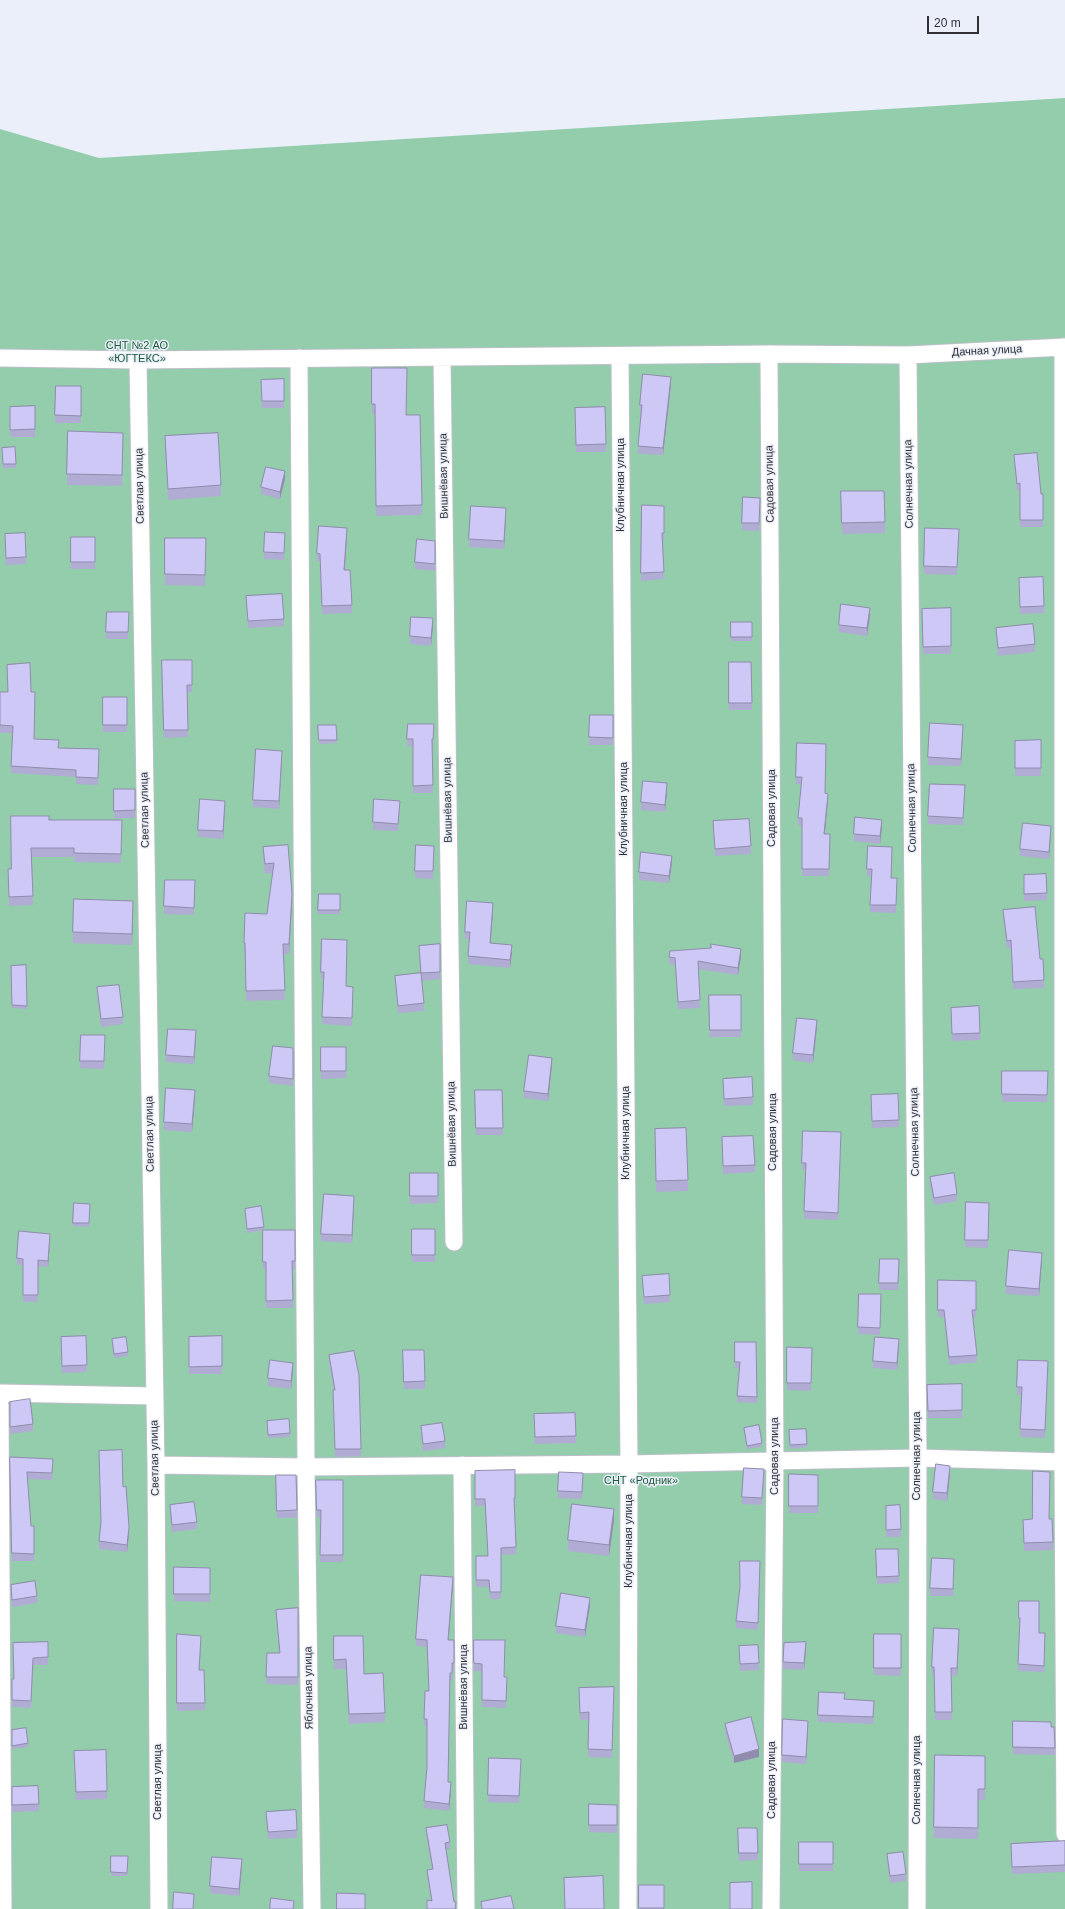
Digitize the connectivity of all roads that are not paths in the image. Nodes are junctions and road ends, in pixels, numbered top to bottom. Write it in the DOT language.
graph roads {
  1 [pos="1064,347"];
  2 [pos="769,354"];
  3 [pos="908,355"];
  4 [pos="620,357"];
  5 [pos="0,358"];
  6 [pos="299,358"];
  7 [pos="442,358"];
  8 [pos="138,360"];
  9 [pos="454,1242"];
  10 [pos="0,1393"];
  11 [pos="154,1396"];
  12 [pos="0,1405"];
  13 [pos="918,1458"];
  14 [pos="775,1460"];
  15 [pos="1064,1462"];
  16 [pos="629,1464"];
  17 [pos="156,1465"];
  18 [pos="462,1465"];
  19 [pos="306,1466"];
  20 [pos="1065,1834"];
  21 [pos="3,1909"];
  22 [pos="159,1909"];
  23 [pos="312,1909"];
  24 [pos="466,1909"];
  25 [pos="628,1909"];
  26 [pos="771,1909"];
  27 [pos="917,1909"];
  1 -- 3 [label="street, Дачная улица"];
  1 -- 15 [label="street"];
  2 -- 3 [label="street, Дачная улица"];
  2 -- 4 [label="street, Дачная улица"];
  2 -- 14 [label="street, Садовая улица"];
  3 -- 13 [label="street, Солнечная улица"];
  4 -- 7 [label="street, Дачная улица"];
  4 -- 16 [label="street, Клубничная улица"];
  5 -- 8 [label="street, Дачная улица"];
  6 -- 7 [label="street, Дачная улица"];
  6 -- 8 [label="street, Дачная улица"];
  6 -- 19 [label="street, Яблочная улица"];
  7 -- 9 [label="street, Вишнёвая улица"];
  8 -- 11 [label="street, Светлая улица"];
  10 -- 11 [label="street"];
  11 -- 17 [label="street, Светлая улица"];
  12 -- 21 [label="street"];
  13 -- 14 [label="street"];
  13 -- 15 [label="street"];
  13 -- 27 [label="street, Солнечная улица"];
  14 -- 16 [label="street"];
  14 -- 26 [label="street, Садовая улица"];
  15 -- 20 [label="street"];
  16 -- 18 [label="street"];
  16 -- 25 [label="street, Клубничная улица"];
  17 -- 19 [label="street"];
  17 -- 22 [label="street, Светлая улица"];
  18 -- 19 [label="street"];
  18 -- 24 [label="street, Вишнёвая улица"];
  19 -- 23 [label="street, Яблочная улица"];
}
